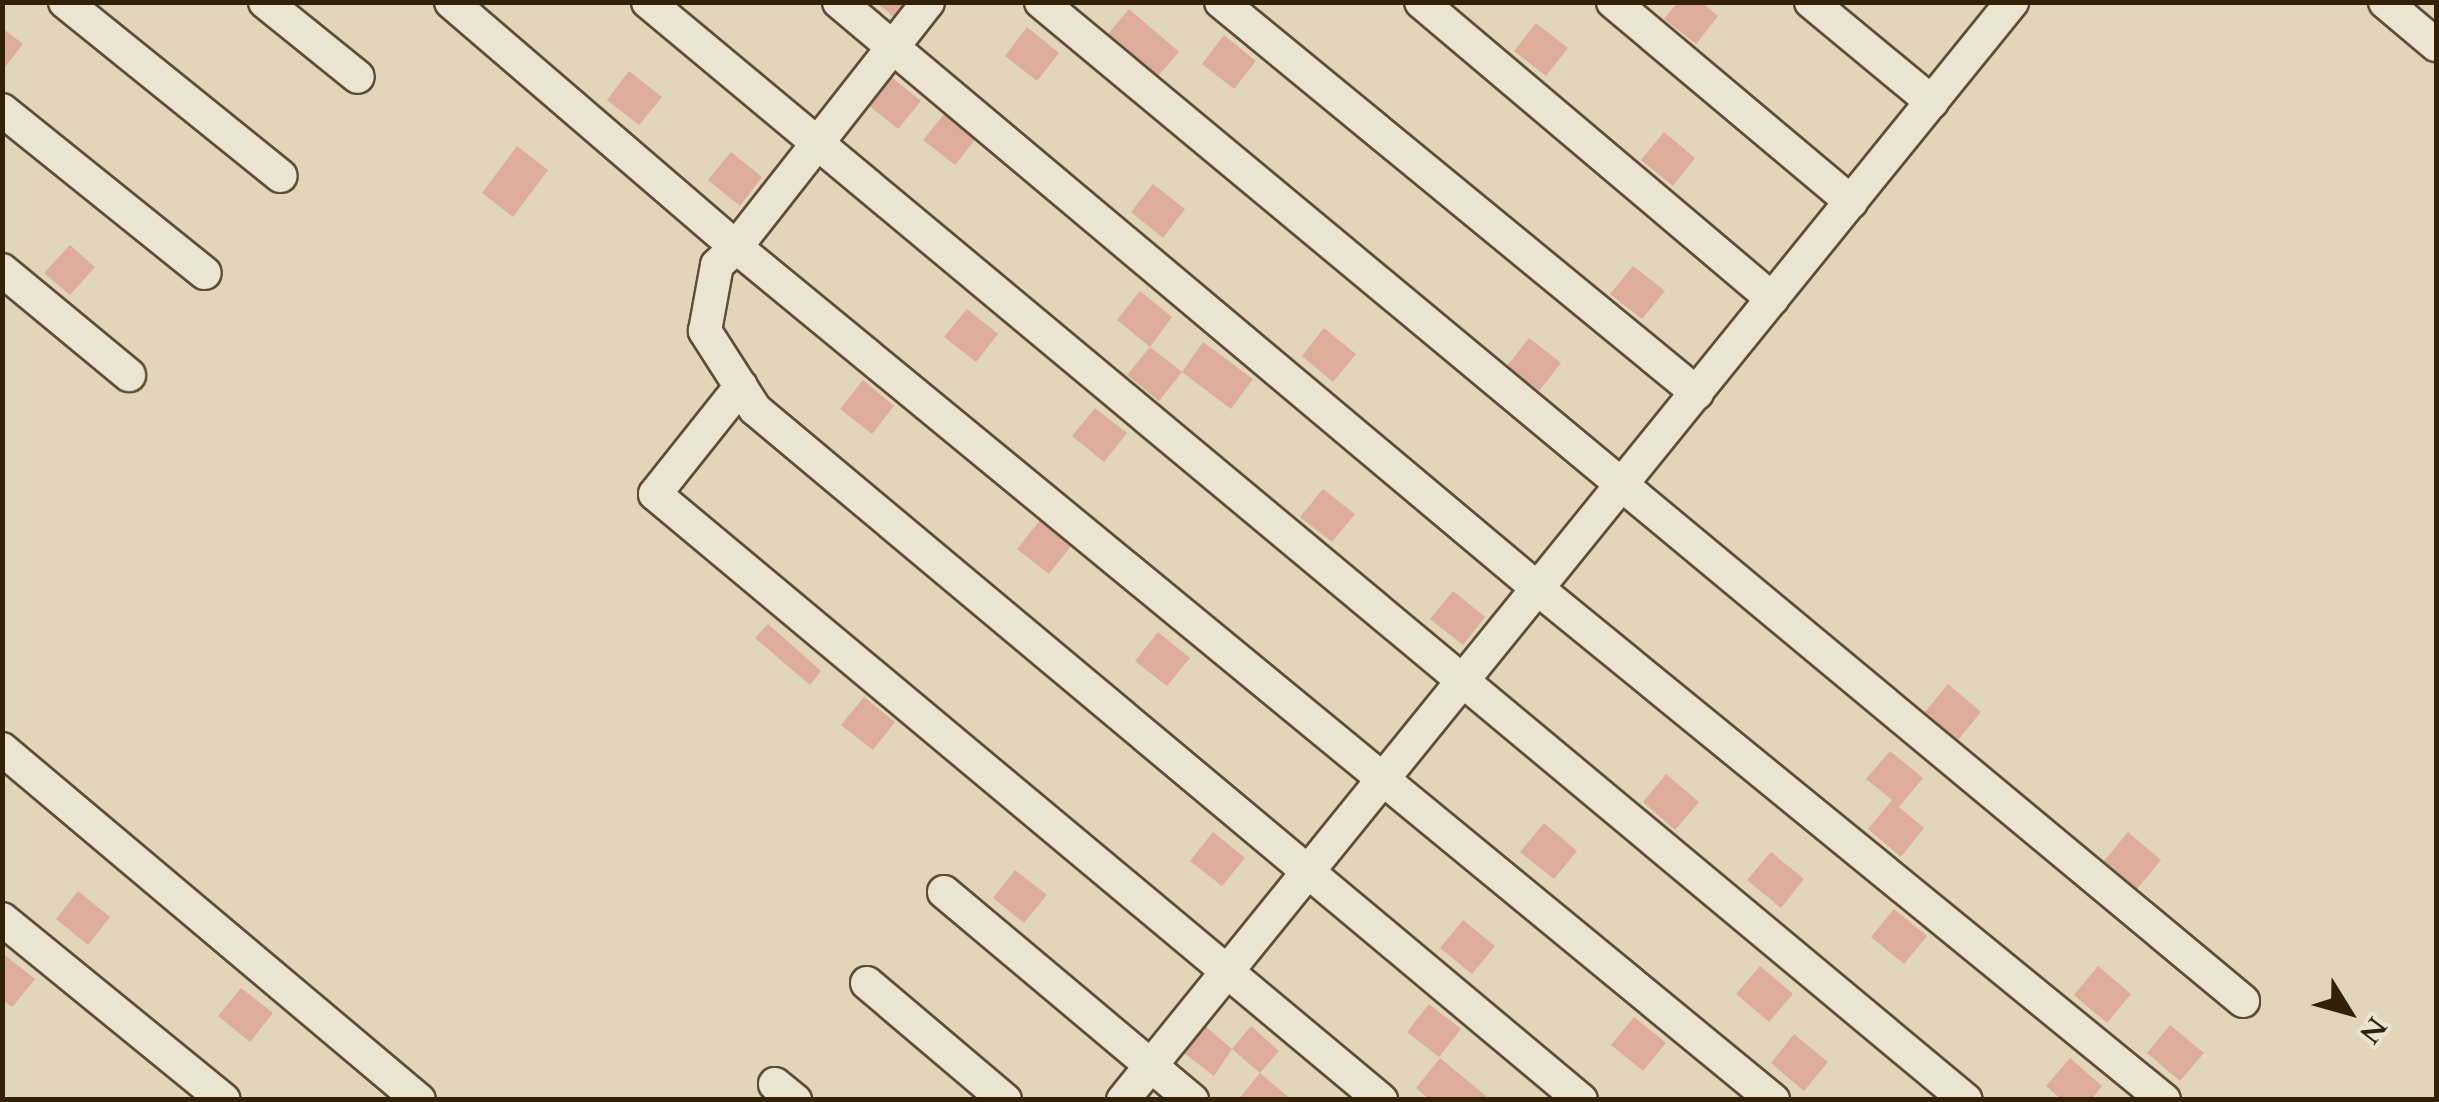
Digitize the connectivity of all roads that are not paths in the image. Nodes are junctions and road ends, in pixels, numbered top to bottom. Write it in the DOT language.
graph roads {
  1 [pos="65,2"];
  2 [pos="265,2"];
  3 [pos="451,2"];
  4 [pos="648,2"];
  5 [pos="839,2"];
  6 [pos="928,2"];
  7 [pos="1041,2"];
  8 [pos="1221,2"];
  9 [pos="1421,2"];
  10 [pos="1612,2"];
  11 [pos="1811,2"];
  12 [pos="2385,2"];
  13 [pos="2005,5"];
  14 [pos="2436,45"];
  15 [pos="893,47"];
  16 [pos="358,77"];
  17 [pos="1932,102"];
  18 [pos="2,110"];
  19 [pos="817,144"];
  20 [pos="280,176"];
  21 [pos="1851,202"];
  22 [pos="736,247"];
  23 [pos="2,270"];
  24 [pos="205,273"];
  25 [pos="1772,299"];
  26 [pos="128,374"];
  27 [pos="741,386"];
  28 [pos="1698,392"];
  29 [pos="1621,487"];
  30 [pos="1538,589"];
  31 [pos="1462,683"];
  32 [pos="2,749"];
  33 [pos="1382,781"];
  34 [pos="1306,874"];
  35 [pos="944,892"];
  36 [pos="2,920"];
  37 [pos="1225,974"];
  38 [pos="867,983"];
  39 [pos="2242,1001"];
  40 [pos="1151,1065"];
  41 [pos="224,1100"];
  42 [pos="419,1100"];
  43 [pos="1005,1100"];
  44 [pos="1123,1100"];
  45 [pos="1192,1100"];
  46 [pos="1381,1100"];
  47 [pos="1581,1100"];
  48 [pos="1773,1100"];
  49 [pos="1966,1100"];
  50 [pos="2164,1100"];
  1 -- 20 [label="street"];
  2 -- 16 [label="street"];
  3 -- 22 [label="street"];
  4 -- 19 [label="street"];
  5 -- 15 [label="street"];
  6 -- 15 [label="street"];
  7 -- 29 [label="street"];
  8 -- 28 [label="street"];
  9 -- 25 [label="street"];
  10 -- 21 [label="street"];
  11 -- 17 [label="street"];
  12 -- 14 [label="street"];
  13 -- 17 [label="street"];
  15 -- 19 [label="street"];
  15 -- 30 [label="street"];
  17 -- 21 [label="street"];
  18 -- 24 [label="street"];
  19 -- 22 [label="street"];
  19 -- 31 [label="street"];
  21 -- 25 [label="street"];
  22 -- 27 [label="street"];
  22 -- 33 [label="street"];
  23 -- 26 [label="street"];
  25 -- 28 [label="street"];
  27 -- 34 [label="street"];
  27 -- 37 [label="street"];
  28 -- 29 [label="street"];
  29 -- 30 [label="street"];
  29 -- 39 [label="street"];
  30 -- 31 [label="street"];
  30 -- 50 [label="street"];
  31 -- 33 [label="street"];
  31 -- 49 [label="street"];
  32 -- 42 [label="street"];
  33 -- 34 [label="street"];
  33 -- 48 [label="street"];
  34 -- 37 [label="street"];
  34 -- 47 [label="street"];
  35 -- 40 [label="street"];
  36 -- 41 [label="street"];
  37 -- 40 [label="street"];
  37 -- 46 [label="street"];
  38 -- 43 [label="street"];
  40 -- 44 [label="street"];
  40 -- 45 [label="street"];
}
